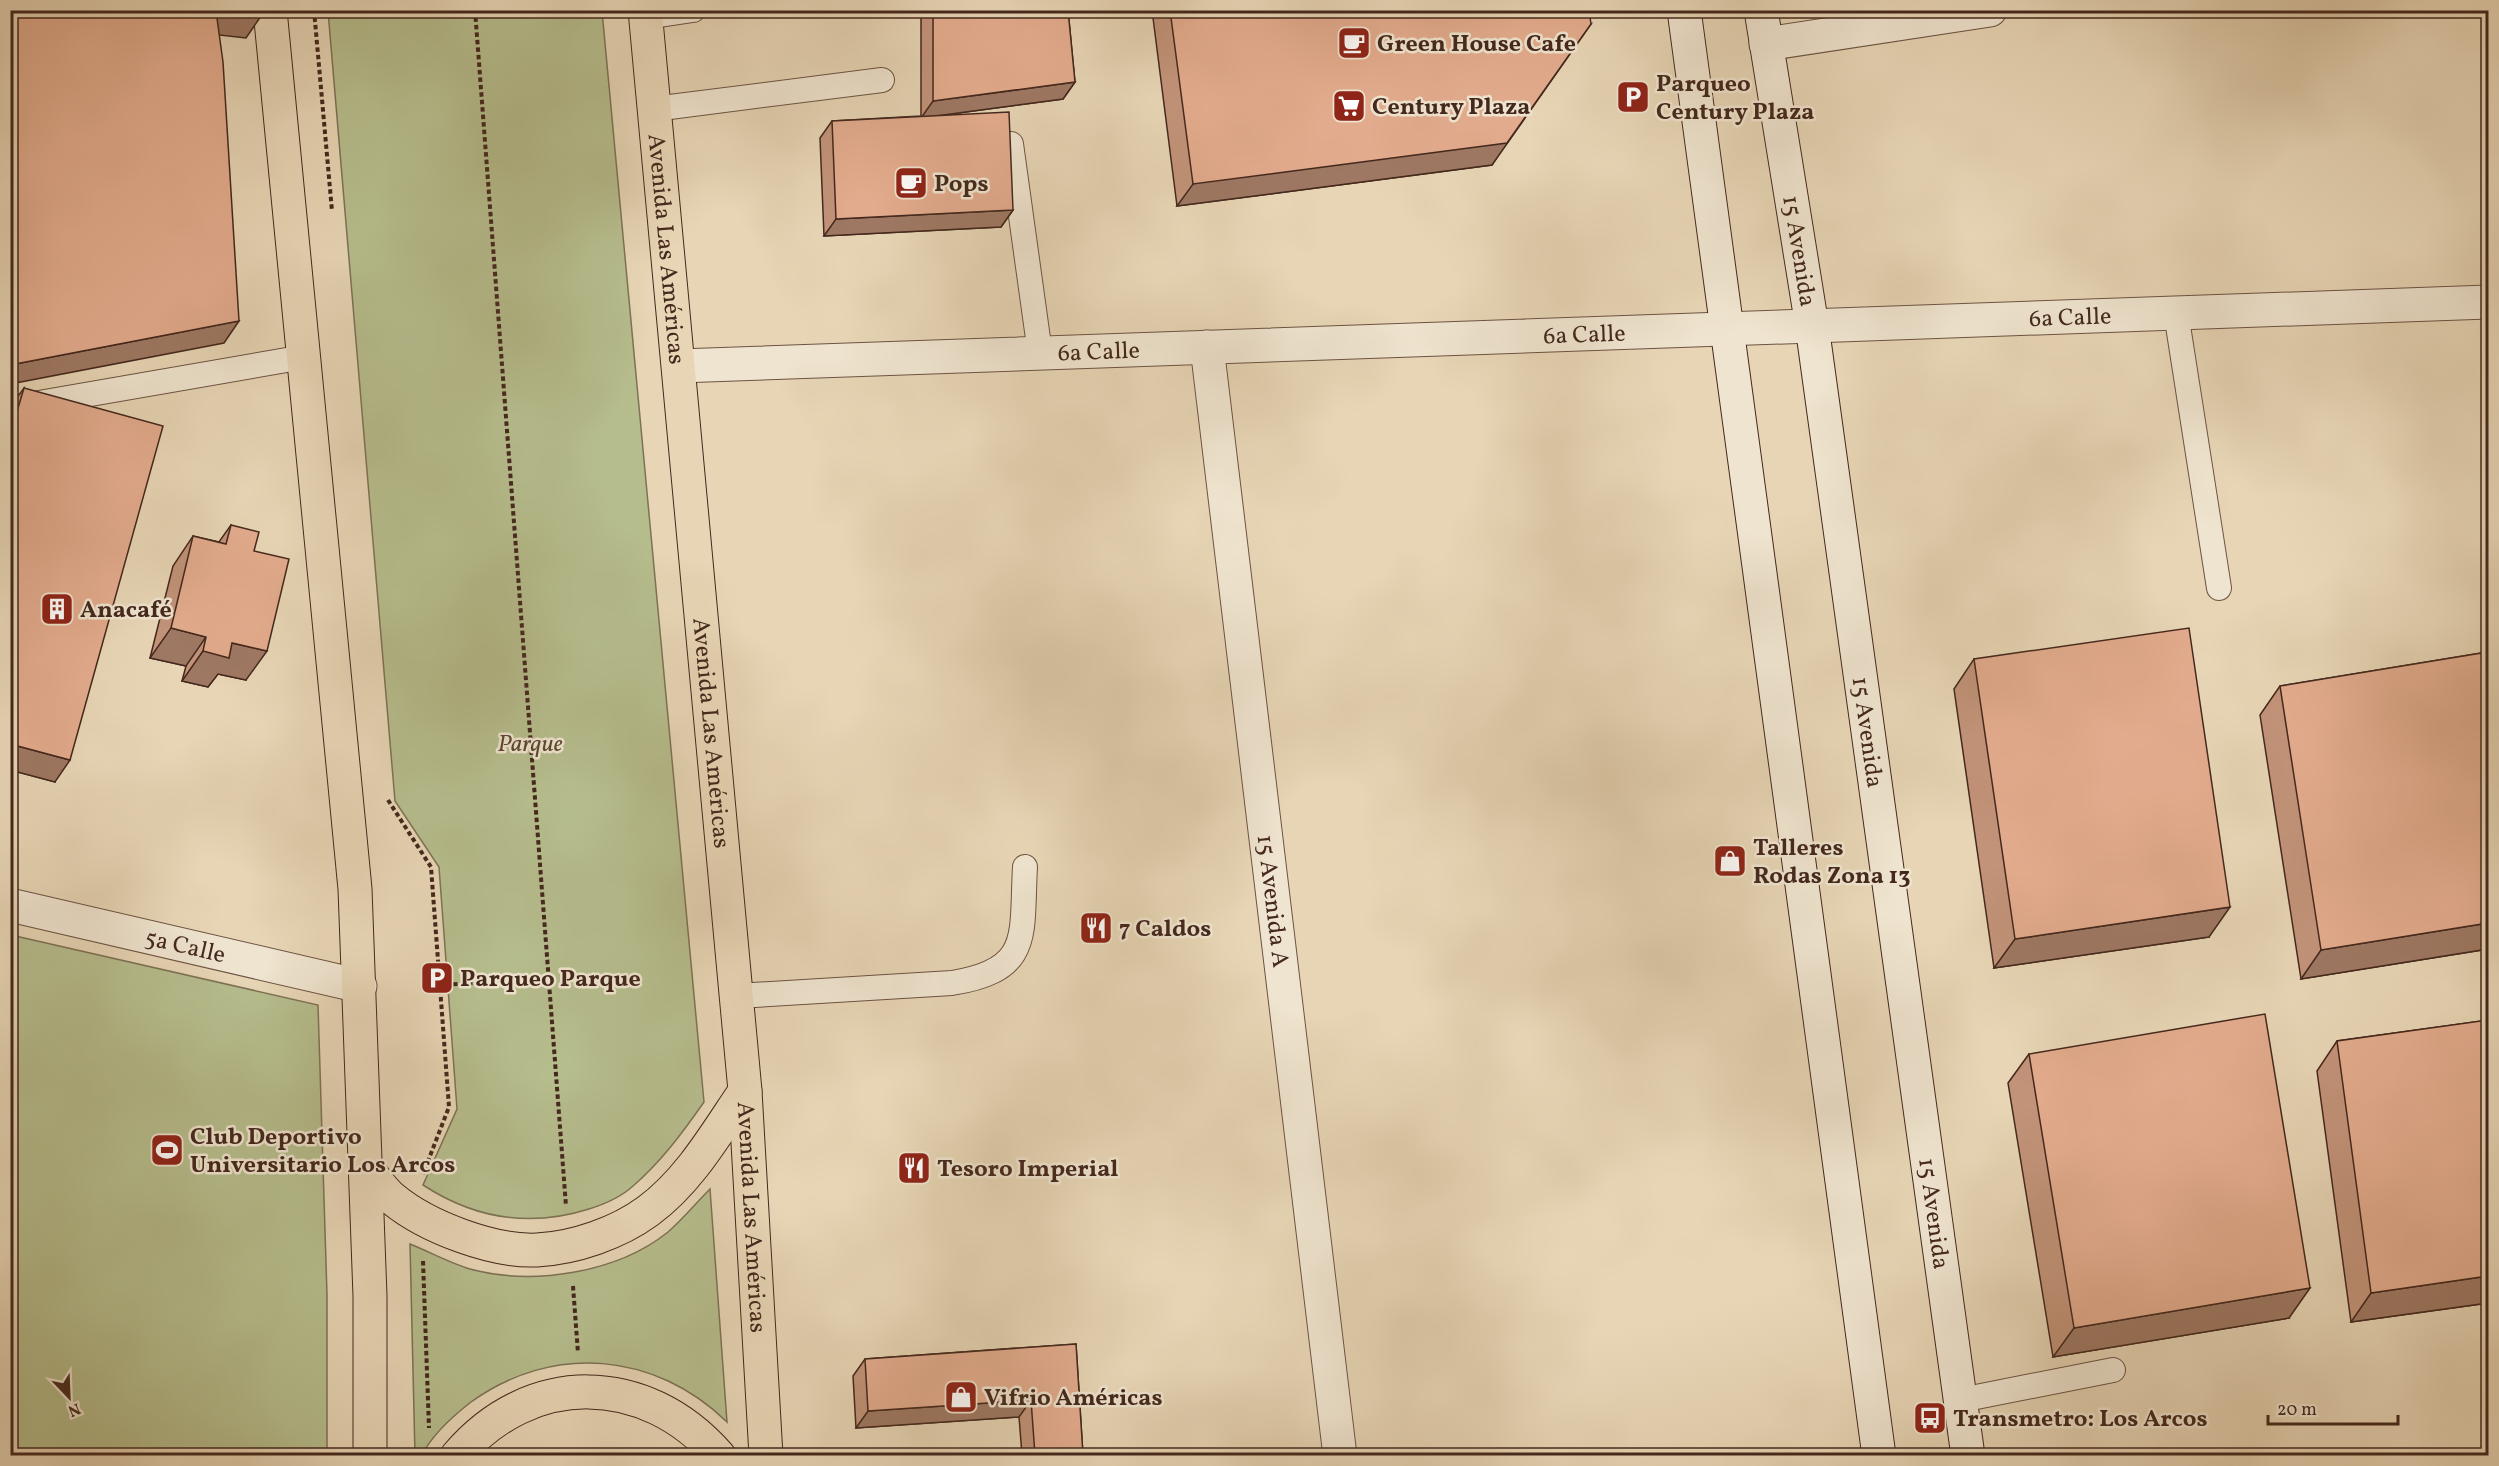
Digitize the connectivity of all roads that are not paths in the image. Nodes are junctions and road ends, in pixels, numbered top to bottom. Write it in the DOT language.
graph roads {
  1 [pos="270,10"];
  2 [pos="693,10"];
  3 [pos="1684,10"];
  4 [pos="1761,10"];
  5 [pos="1990,10"];
  6 [pos="645,14"];
  7 [pos="1766,44"];
  8 [pos="882,80"];
  9 [pos="654,109"];
  10 [pos="1011,144"];
  11 [pos="2488,302"];
  12 [pos="2176,313"];
  13 [pos="1812,326"];
  14 [pos="1726,329"];
  15 [pos="1207,347"];
  16 [pos="1040,353"];
  17 [pos="304,357"];
  18 [pos="679,366"];
  19 [pos="10,408"];
  20 [pos="2220,588"];
  21 [pos="1025,867"];
  22 [pos="10,905"];
  23 [pos="360,986"];
  24 [pos="737,996"];
  25 [pos="745,1090"];
  26 [pos="366,1168"];
  27 [pos="2113,1370"];
  28 [pos="1961,1400"];
  29 [pos="766,1454"];
  30 [pos="370,1455"];
  31 [pos="457,1455"];
  32 [pos="719,1455"];
  33 [pos="1340,1455"];
  34 [pos="1879,1455"];
  35 [pos="1968,1455"];
  1 -- 17 [label="main road"];
  2 -- 6 [label="lane"];
  3 -- 14 [label="street"];
  4 -- 7 [label="street, 15 Avenida"];
  5 -- 7 [label="street"];
  6 -- 9 [label="main road, Avenida Las Américas"];
  7 -- 13 [label="street, 15 Avenida"];
  8 -- 9 [label="lane"];
  9 -- 18 [label="main road, Avenida Las Américas"];
  10 -- 16 [label="lane"];
  11 -- 12 [label="street, 6a Calle"];
  12 -- 13 [label="street, 6a Calle"];
  12 -- 20 [label="lane"];
  13 -- 14 [label="street, 6a Calle"];
  13 -- 28 [label="street, 15 Avenida"];
  14 -- 15 [label="street, 6a Calle"];
  14 -- 34 [label="street"];
  15 -- 16 [label="street, 6a Calle"];
  15 -- 33 [label="street, 15 Avenida A"];
  16 -- 18 [label="street, 6a Calle"];
  17 -- 19 [label="lane"];
  17 -- 23 [label="main road"];
  18 -- 24 [label="main road, Avenida Las Américas"];
  21 -- 24 [label="lane"];
  22 -- 23 [label="street, 5a Calle"];
  23 -- 26 [label="main road"];
  24 -- 25 [label="main road, Avenida Las Américas"];
  25 -- 26 [label="main road"];
  25 -- 29 [label="main road, Avenida Las Américas"];
  26 -- 30 [label="main road"];
  27 -- 28 [label="lane"];
  28 -- 35 [label="street, 15 Avenida"];
  31 -- 32 [label="main road"];
}
